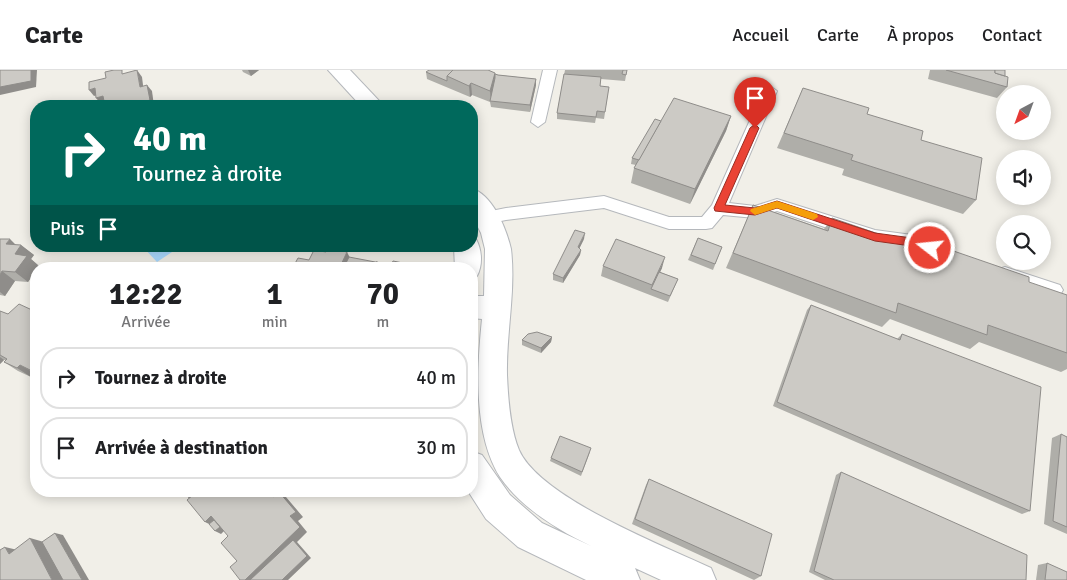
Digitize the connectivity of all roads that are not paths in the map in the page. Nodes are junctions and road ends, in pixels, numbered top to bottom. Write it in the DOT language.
graph roads {
  1 [pos="338,70"];
  2 [pos="550,70"];
  3 [pos="770,91"];
  4 [pos="367,100"];
  5 [pos="538,122"];
  6 [pos="719,208"];
  7 [pos="478,212"];
  8 [pos="478,213"];
  9 [pos="947,254"];
  10 [pos="992,269"];
  11 [pos="1054,290"];
  12 [pos="484,307"];
  13 [pos="478,479"];
  14 [pos="623,580"];
  15 [pos="698,580"];
  1 -- 4 [label="street"];
  2 -- 5 [label="lane"];
  3 -- 6 [label="lane"];
  6 -- 7 [label="lane"];
  6 -- 9 [label="lane"];
  8 -- 12 [label="street"];
  10 -- 11 [label="lane"];
  12 -- 15 [label="street"];
  13 -- 14 [label="street"];
}
